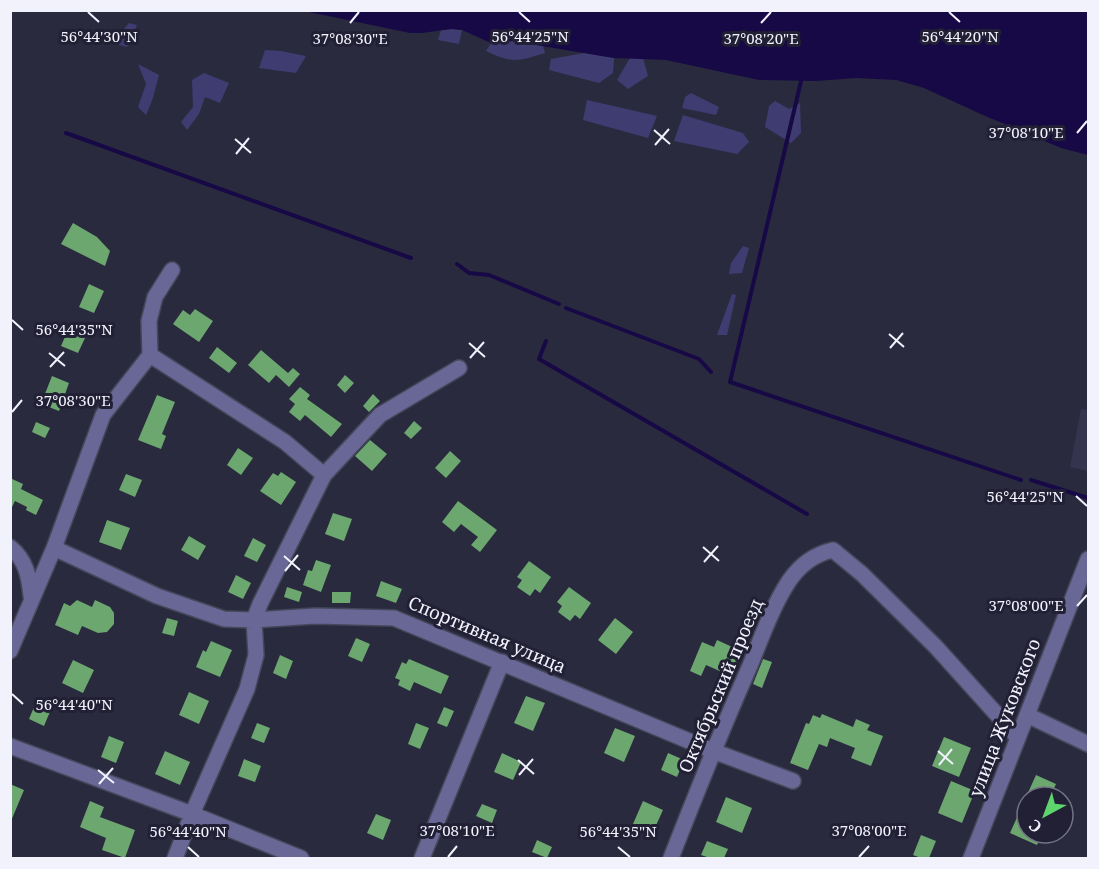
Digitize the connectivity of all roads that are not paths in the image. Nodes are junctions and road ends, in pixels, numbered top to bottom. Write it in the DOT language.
graph roads {
  1 [pos="172,270"];
  2 [pos="150,355"];
  3 [pos="459,368"];
  4 [pos="324,475"];
  5 [pos="10,547"];
  6 [pos="54,548"];
  7 [pos="1089,559"];
  8 [pos="32,599"];
  9 [pos="254,620"];
  10 [pos="10,651"];
  11 [pos="502,662"];
  12 [pos="1027,715"];
  13 [pos="1018,738"];
  14 [pos="1089,744"];
  15 [pos="10,746"];
  16 [pos="713,751"];
  17 [pos="793,781"];
  18 [pos="192,813"];
  19 [pos="175,858"];
  20 [pos="301,858"];
  21 [pos="422,858"];
  22 [pos="671,858"];
  23 [pos="971,858"];
  1 -- 2 [label="street"];
  2 -- 4 [label="street"];
  2 -- 6 [label="street"];
  3 -- 4 [label="street"];
  4 -- 9 [label="street"];
  5 -- 8 [label="street"];
  6 -- 8 [label="street"];
  6 -- 9 [label="street, Спортивная улица"];
  7 -- 12 [label="street, улица Жуковского"];
  8 -- 10 [label="street"];
  9 -- 11 [label="street, Спортивная улица"];
  9 -- 18 [label="street"];
  11 -- 16 [label="street, Спортивная улица"];
  11 -- 21 [label="street"];
  12 -- 13 [label="street, улица Жуковского"];
  12 -- 14 [label="street"];
  13 -- 16 [label="street, Октябрьский проезд"];
  13 -- 23 [label="street, улица Жуковского"];
  15 -- 18 [label="street"];
  16 -- 17 [label="street, Спортивная улица"];
  16 -- 22 [label="street, Октябрьский проезд"];
  18 -- 19 [label="street"];
  18 -- 20 [label="street"];
}
